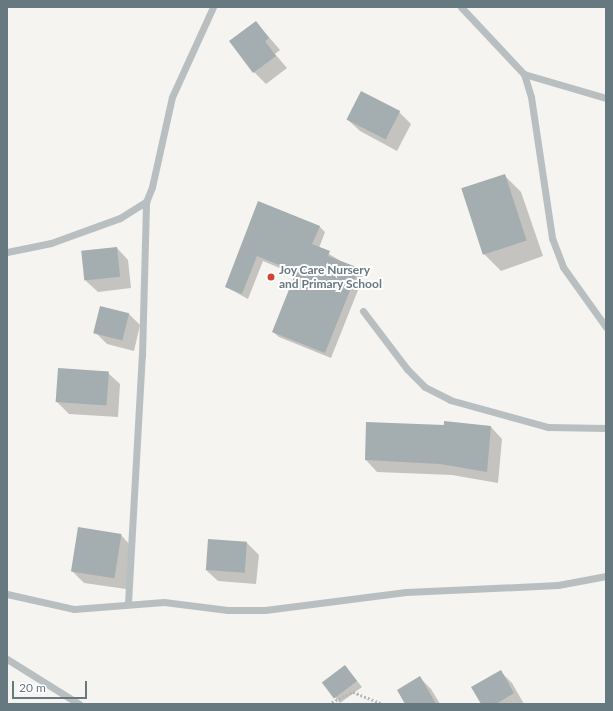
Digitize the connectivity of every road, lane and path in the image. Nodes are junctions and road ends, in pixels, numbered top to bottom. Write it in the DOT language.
graph roads {
  1 [pos="213,7"];
  2 [pos="461,7"];
  3 [pos="524,74"];
  4 [pos="606,98"];
  5 [pos="146,202"];
  6 [pos="7,252"];
  7 [pos="363,311"];
  8 [pos="606,327"];
  9 [pos="606,428"];
  10 [pos="606,576"];
  11 [pos="7,594"];
  12 [pos="128,603"];
  13 [pos="7,660"];
  14 [pos="79,704"];
  15 [pos="328,704"];
  16 [pos="383,704"];
  1 -- 5 [label="street"];
  2 -- 3 [label="street"];
  3 -- 4 [label="street"];
  3 -- 8 [label="street"];
  5 -- 6 [label="street"];
  5 -- 12 [label="street"];
  7 -- 9 [label="street"];
  10 -- 12 [label="street"];
  11 -- 12 [label="street"];
  13 -- 14 [label="street"];
  15 -- 16 [label="path"];
}
